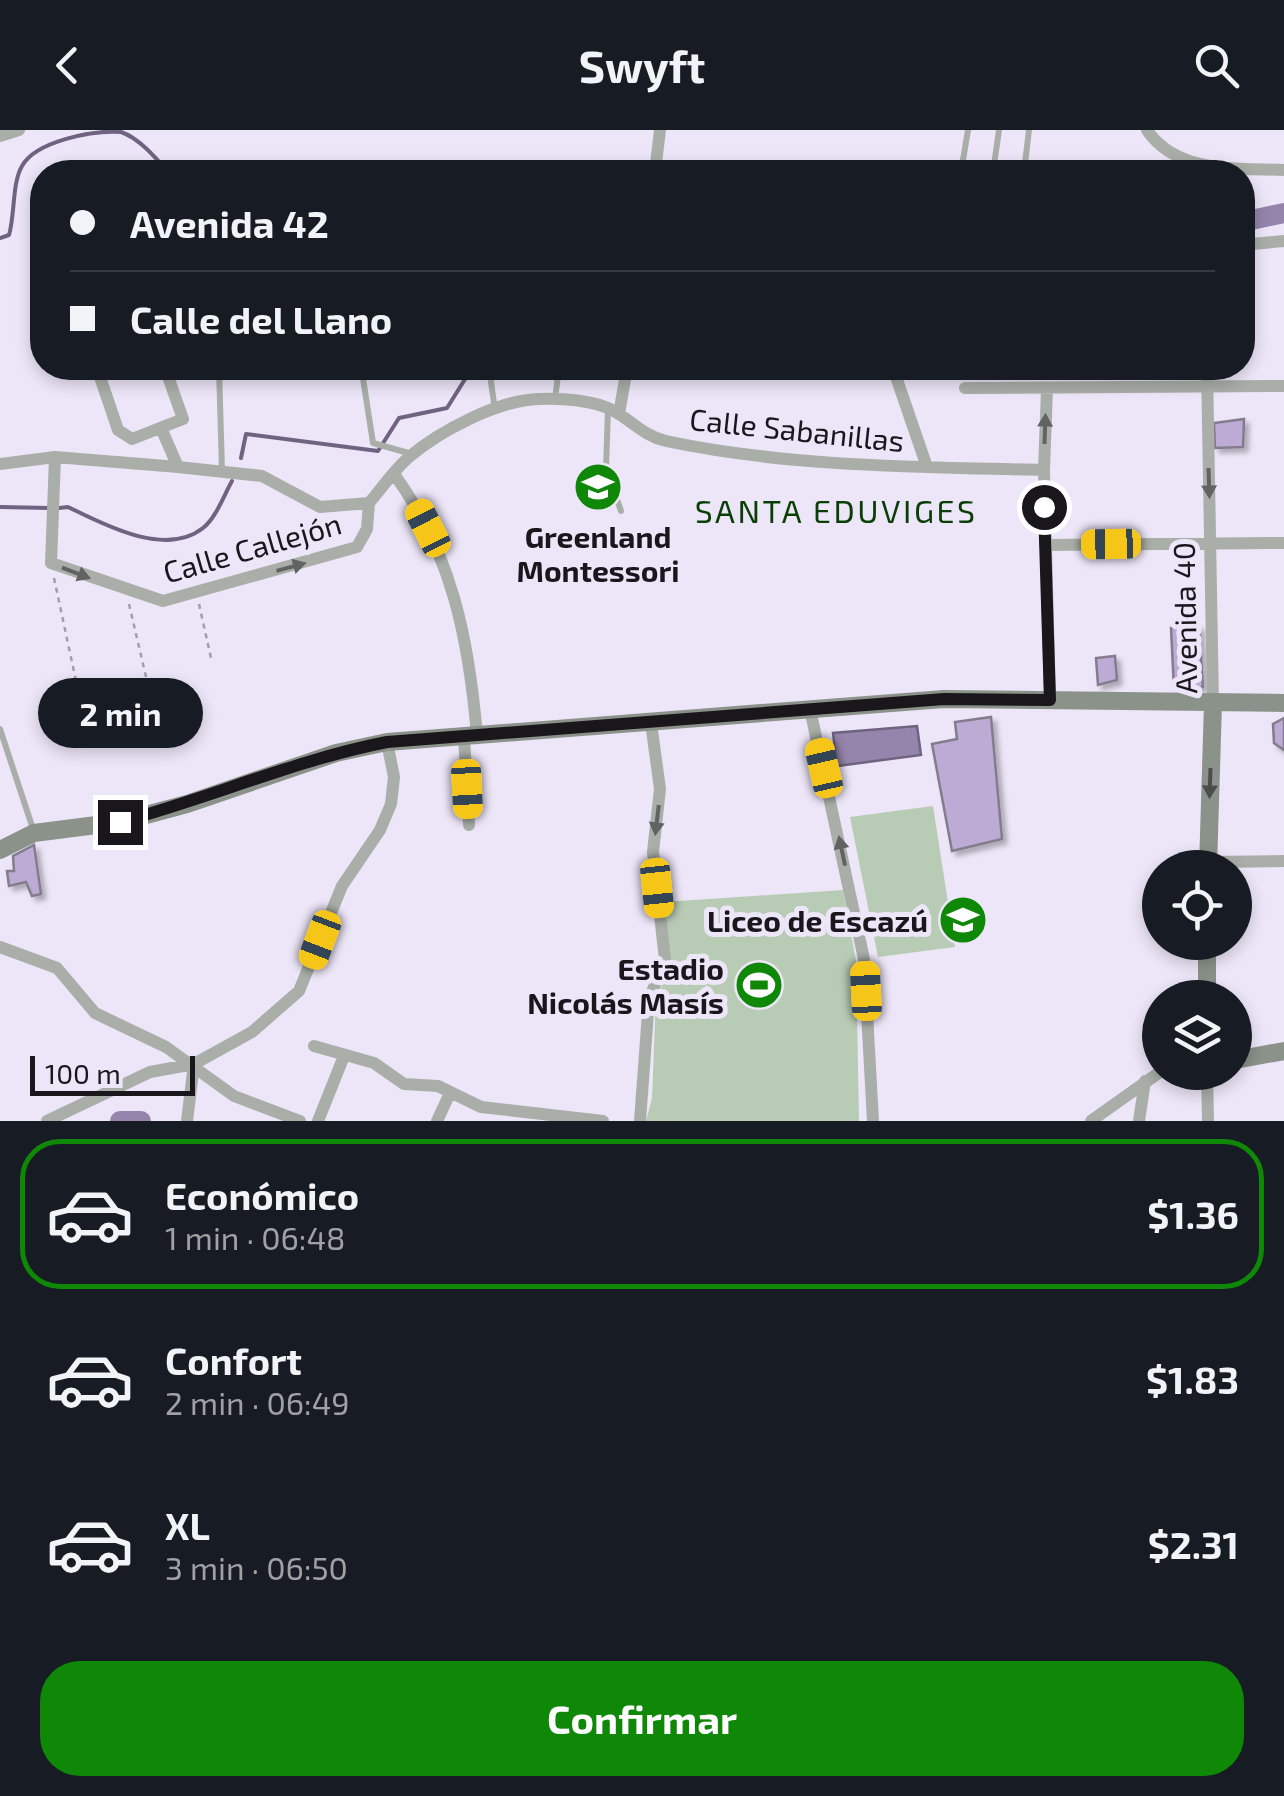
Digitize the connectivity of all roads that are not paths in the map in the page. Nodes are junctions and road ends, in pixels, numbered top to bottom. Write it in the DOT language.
graph roads {
  1 [pos="18,130"];
  2 [pos="660,130"];
  3 [pos="968,130"];
  4 [pos="998,130"];
  5 [pos="1029,130"];
  6 [pos="1148,130"];
  7 [pos="0,136"];
  8 [pos="656,160"];
  9 [pos="964,160"];
  10 [pos="994,160"];
  11 [pos="1025,160"];
  12 [pos="1185,160"];
  13 [pos="1255,168"];
  14 [pos="1284,170"];
  15 [pos="1284,241"];
  16 [pos="1255,244"];
  17 [pos="102,380"];
  18 [pos="169,380"];
  19 [pos="219,380"];
  20 [pos="363,380"];
  21 [pos="491,380"];
  22 [pos="558,380"];
  23 [pos="623,380"];
  24 [pos="898,380"];
  25 [pos="1089,380"];
  26 [pos="1207,380"];
  27 [pos="1207,385"];
  28 [pos="1089,386"];
  29 [pos="1284,386"];
  30 [pos="965,388"];
  31 [pos="1047,389"];
  32 [pos="555,400"];
  33 [pos="495,411"];
  34 [pos="614,411"];
  35 [pos="161,428"];
  36 [pos="413,455"];
  37 [pos="55,458"];
  38 [pos="0,464"];
  39 [pos="178,466"];
  40 [pos="927,467"];
  41 [pos="1044,470"];
  42 [pos="222,472"];
  43 [pos="394,474"];
  44 [pos="369,503"];
  45 [pos="621,512"];
  46 [pos="1211,543"];
  47 [pos="1284,543"];
  48 [pos="1045,545"];
  49 [pos="1050,700"];
  50 [pos="1213,703"];
  51 [pos="1284,703"];
  52 [pos="810,709"];
  53 [pos="651,724"];
  54 [pos="0,729"];
  55 [pos="470,736"];
  56 [pos="387,742"];
  57 [pos="469,825"];
  58 [pos="34,833"];
  59 [pos="0,850"];
  60 [pos="1208,850"];
  61 [pos="1284,861"];
  62 [pos="1252,863"];
  63 [pos="0,947"];
  64 [pos="314,1046"];
  65 [pos="1284,1051"];
  66 [pos="344,1056"];
  67 [pos="1252,1057"];
  68 [pos="194,1064"];
  69 [pos="1142,1084"];
  70 [pos="1144,1090"];
  71 [pos="1207,1090"];
  72 [pos="450,1093"];
  73 [pos="47,1121"];
  74 [pos="187,1121"];
  75 [pos="300,1121"];
  76 [pos="318,1121"];
  77 [pos="437,1121"];
  78 [pos="603,1121"];
  79 [pos="640,1121"];
  80 [pos="872,1121"];
  81 [pos="1091,1121"];
  82 [pos="1139,1121"];
  83 [pos="1208,1121"];
  1 -- 7 [label="street"];
  2 -- 8 [label="street"];
  3 -- 9 [label="lane"];
  4 -- 10 [label="lane"];
  5 -- 11 [label="lane"];
  6 -- 12 [label="street"];
  13 -- 14 [label="street"];
  15 -- 16 [label="street"];
  17 -- 35 [label="street"];
  18 -- 35 [label="street"];
  19 -- 42 [label="lane"];
  20 -- 36 [label="lane"];
  21 -- 33 [label="lane"];
  22 -- 32 [label="lane"];
  23 -- 34 [label="street"];
  24 -- 40 [label="street"];
  25 -- 28 [label="street"];
  26 -- 27 [label="street, Avenida 40"];
  27 -- 28 [label="street"];
  27 -- 29 [label="street"];
  27 -- 46 [label="street, Avenida 40, one-way"];
  28 -- 31 [label="street"];
  30 -- 31 [label="street"];
  41 -- 31 [label="street, one-way"];
  32 -- 33 [label="street, Calle Sabanillas"];
  32 -- 34 [label="street, Calle Sabanillas"];
  33 -- 36 [label="street, Calle Sabanillas"];
  34 -- 40 [label="street, Calle Sabanillas"];
  34 -- 45 [label="lane"];
  35 -- 39 [label="street"];
  36 -- 43 [label="street, Calle Sabanillas"];
  37 -- 38 [label="street"];
  37 -- 39 [label="street"];
  37 -- 44 [label="street, Calle Callejón, one-way"];
  39 -- 42 [label="street"];
  40 -- 41 [label="street, Calle Sabanillas"];
  41 -- 48 [label="street"];
  42 -- 44 [label="street"];
  43 -- 44 [label="street, Calle Sabanillas"];
  43 -- 55 [label="street"];
  46 -- 47 [label="street"];
  46 -- 48 [label="street"];
  46 -- 50 [label="street, Avenida 40"];
  48 -- 49 [label="street"];
  49 -- 50 [label="main road"];
  49 -- 52 [label="main road"];
  50 -- 51 [label="main road"];
  50 -- 60 [label="main road, Avenida 40, one-way"];
  52 -- 53 [label="main road"];
  80 -- 52 [label="street, one-way"];
  53 -- 55 [label="main road"];
  53 -- 79 [label="street, one-way"];
  54 -- 58 [label="lane"];
  55 -- 56 [label="main road"];
  55 -- 57 [label="street"];
  56 -- 58 [label="main road"];
  56 -- 68 [label="street"];
  58 -- 59 [label="main road"];
  61 -- 62 [label="street"];
  63 -- 68 [label="street"];
  64 -- 66 [label="street"];
  65 -- 67 [label="main road"];
  66 -- 72 [label="street"];
  66 -- 76 [label="street"];
  68 -- 73 [label="street"];
  68 -- 74 [label="street"];
  68 -- 75 [label="street"];
  69 -- 81 [label="street"];
  70 -- 82 [label="street"];
  71 -- 83 [label="street"];
  72 -- 77 [label="street"];
  72 -- 78 [label="street"];
}
